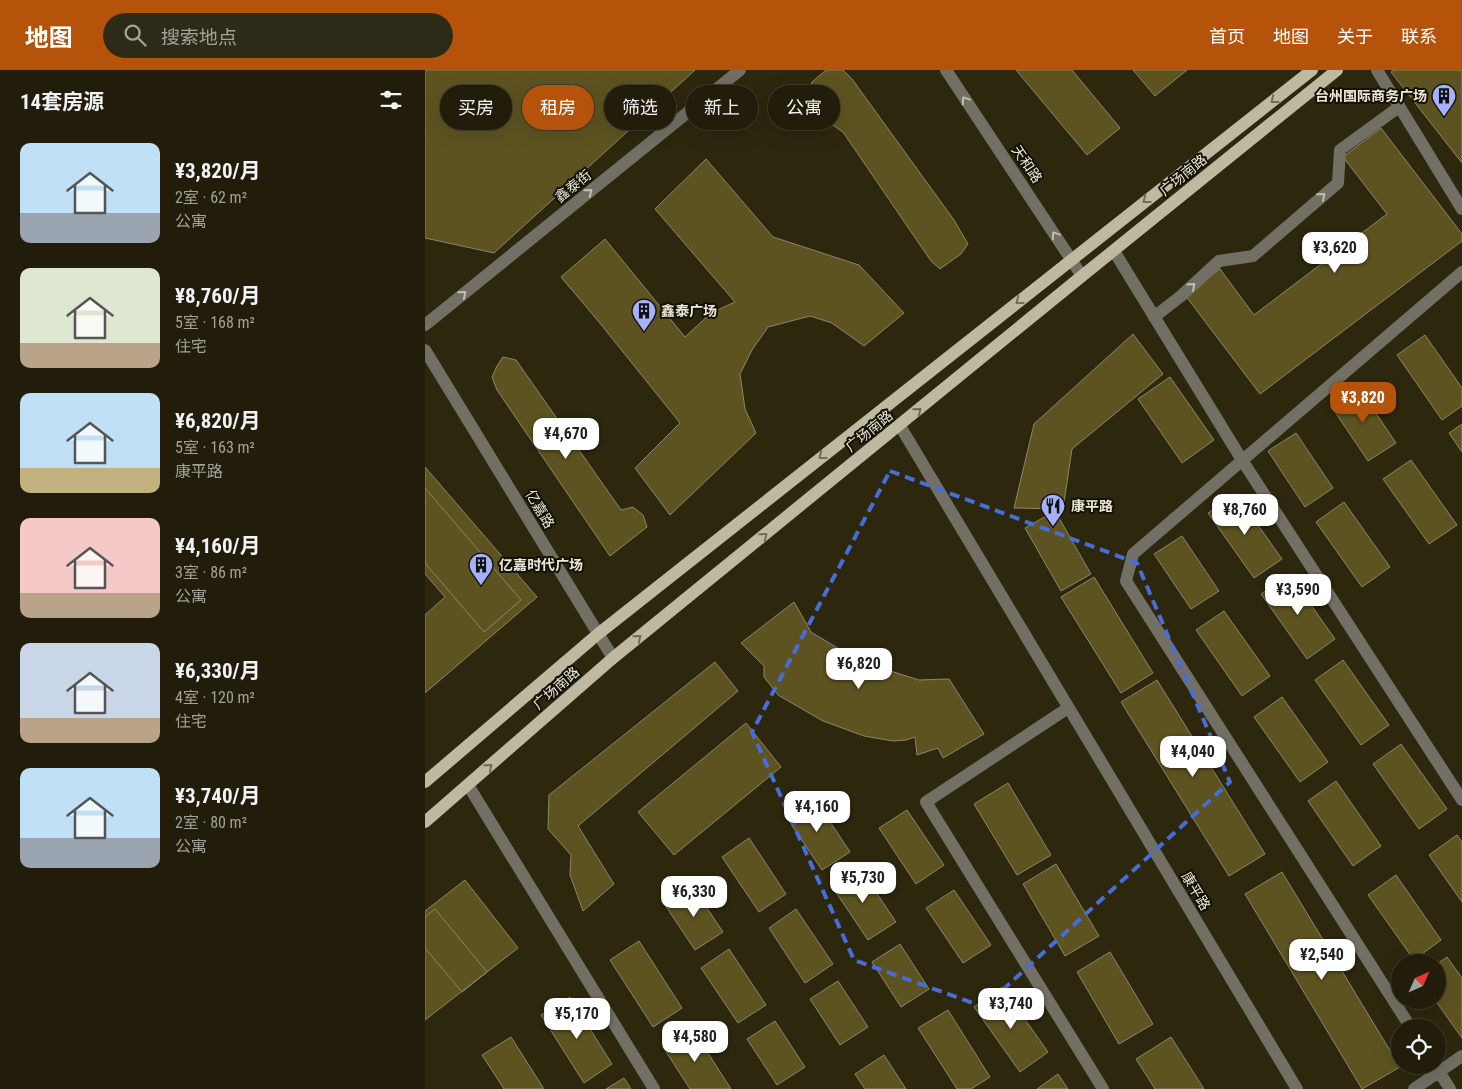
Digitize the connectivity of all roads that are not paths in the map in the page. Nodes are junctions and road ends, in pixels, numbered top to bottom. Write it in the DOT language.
graph roads {
  1 [pos="740,70"];
  2 [pos="946,70"];
  3 [pos="1312,70"];
  4 [pos="1337,70"];
  5 [pos="1377,70"];
  6 [pos="1399,107"];
  7 [pos="1462,209"];
  8 [pos="1114,251"];
  9 [pos="1071,259"];
  10 [pos="1462,272"];
  11 [pos="1083,276"];
  12 [pos="1154,317"];
  13 [pos="425,325"];
  14 [pos="425,350"];
  15 [pos="900,426"];
  16 [pos="1242,460"];
  17 [pos="598,634"];
  18 [pos="613,658"];
  19 [pos="1069,708"];
  20 [pos="425,782"];
  21 [pos="468,785"];
  22 [pos="1462,800"];
  23 [pos="425,822"];
  24 [pos="1405,1019"];
  25 [pos="1462,1056"];
  26 [pos="1446,1064"];
  27 [pos="1431,1074"];
  28 [pos="1440,1074"];
  29 [pos="654,1089"];
  30 [pos="1103,1089"];
  31 [pos="1297,1089"];
  32 [pos="1413,1089"];
  33 [pos="1450,1089"];
  13 -- 1 [label="street, 鑫泰街, one-way"];
  9 -- 2 [label="street, 天和路, one-way"];
  3 -- 9 [label="main road, 广场南路, one-way"];
  4 -- 8 [label="main road, 广场南路"];
  5 -- 6 [label="street"];
  6 -- 7 [label="street"];
  12 -- 6 [label="street, one-way"];
  8 -- 11 [label="main road, 广场南路"];
  8 -- 12 [label="street"];
  9 -- 11 [label="street, 天和路"];
  9 -- 17 [label="main road, 广场南路, one-way"];
  10 -- 16 [label="street"];
  15 -- 11 [label="main road, 广场南路, one-way"];
  12 -- 16 [label="street"];
  14 -- 17 [label="street, 亿嘉路"];
  18 -- 15 [label="main road, 广场南路, one-way"];
  15 -- 19 [label="street, 康平路"];
  16 -- 22 [label="street"];
  16 -- 24 [label="street"];
  17 -- 18 [label="street, 亿嘉路"];
  17 -- 20 [label="main road, 广场南路"];
  21 -- 18 [label="main road, 广场南路, one-way"];
  19 -- 30 [label="street"];
  19 -- 31 [label="street, 康平路"];
  21 -- 23 [label="main road, 广场南路"];
  21 -- 29 [label="street"];
  25 -- 26 [label="street"];
  27 -- 32 [label="street"];
  28 -- 33 [label="street"];
}
